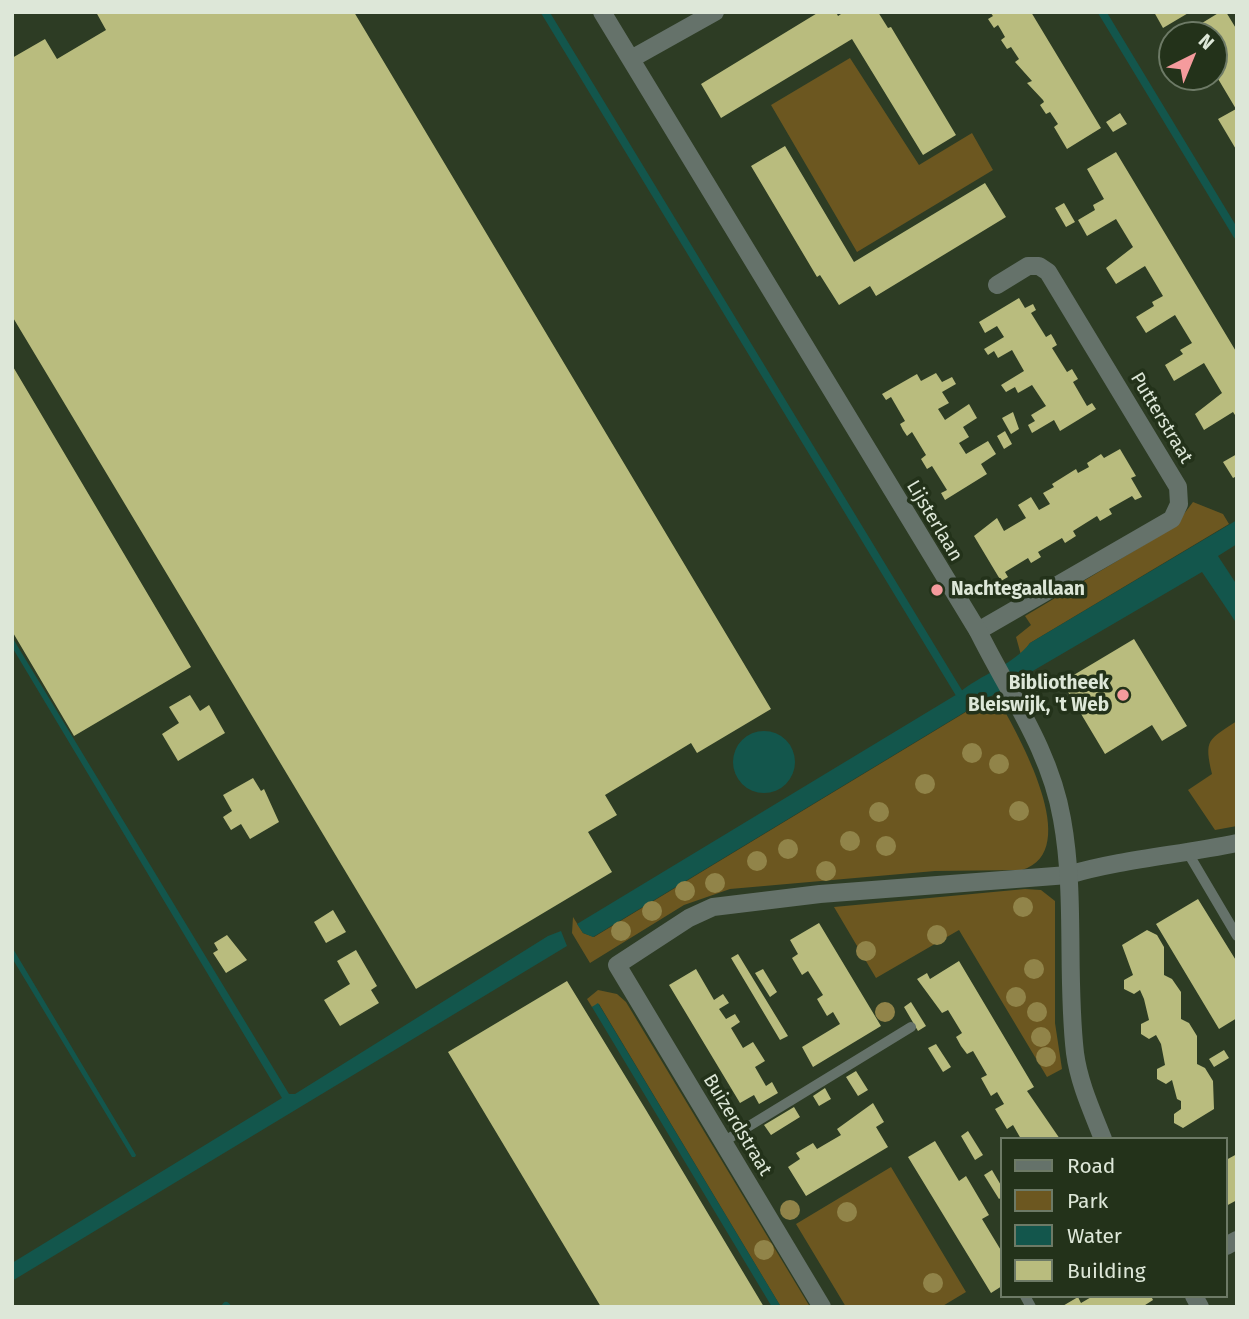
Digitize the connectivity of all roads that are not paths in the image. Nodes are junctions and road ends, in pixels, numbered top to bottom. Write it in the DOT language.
graph roads {
  1 [pos="602,12"];
  2 [pos="715,12"];
  3 [pos="631,59"];
  4 [pos="997,285"];
  5 [pos="978,631"];
  6 [pos="1237,843"];
  7 [pos="1188,853"];
  8 [pos="1068,875"];
  9 [pos="1237,936"];
  10 [pos="911,1027"];
  11 [pos="1102,1137"];
  12 [pos="723,1142"];
  13 [pos="822,1307"];
  1 -- 3 [label="street, Lijsterlaan"];
  2 -- 3 [label="street"];
  3 -- 5 [label="street, Lijsterlaan"];
  4 -- 5 [label="street, Putterstraat"];
  5 -- 8 [label="street, Lijsterlaan"];
  6 -- 7 [label="street"];
  7 -- 8 [label="street"];
  7 -- 9 [label="lane"];
  8 -- 11 [label="street, Lijsterlaan"];
  8 -- 12 [label="street, Buizerdstraat"];
  10 -- 12 [label="lane"];
  12 -- 13 [label="street, Buizerdstraat"];
}
